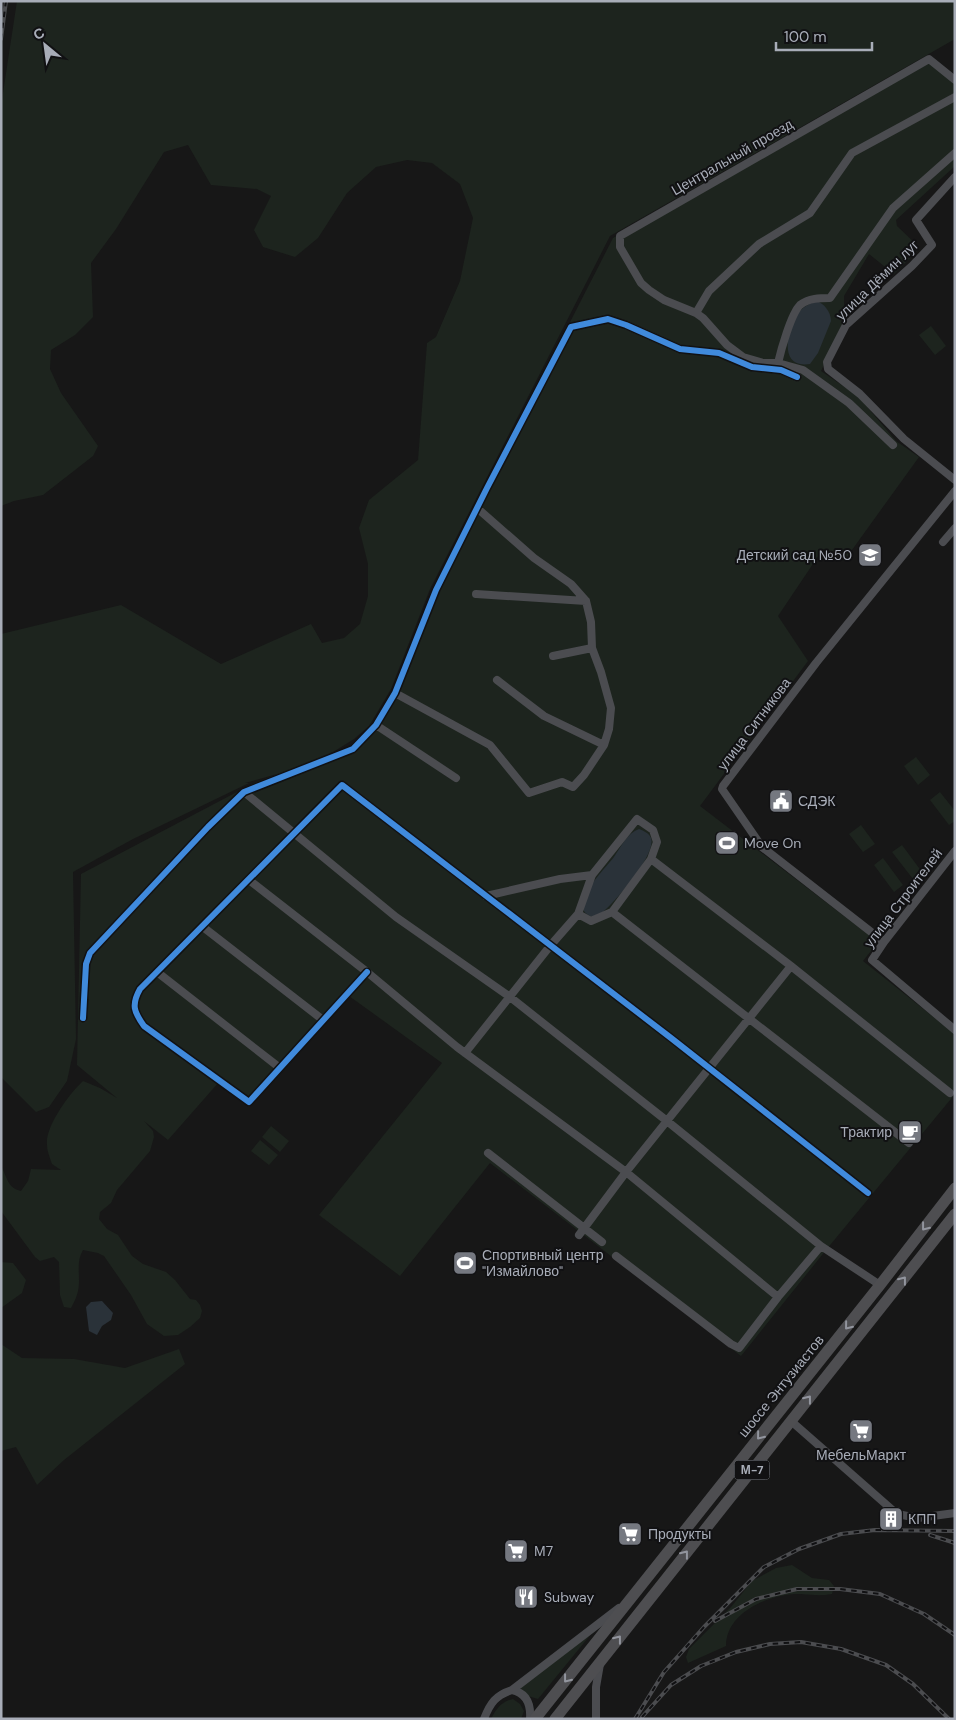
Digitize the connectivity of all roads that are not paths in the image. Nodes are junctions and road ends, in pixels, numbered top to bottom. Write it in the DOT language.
graph roads {
  1 [pos="955,80"];
  2 [pos="955,97"];
  3 [pos="955,153"];
  4 [pos="955,177"];
  5 [pos="696,313"];
  6 [pos="778,363"];
  7 [pos="797,377"];
  8 [pos="893,444"];
  9 [pos="955,480"];
  10 [pos="955,491"];
  11 [pos="477,508"];
  12 [pos="955,528"];
  13 [pos="943,542"];
  14 [pos="476,594"];
  15 [pos="586,601"];
  16 [pos="592,648"];
  17 [pos="553,656"];
  18 [pos="498,680"];
  19 [pos="395,693"];
  20 [pos="376,725"];
  21 [pos="604,744"];
  22 [pos="456,778"];
  23 [pos="244,792"];
  24 [pos="295,832"];
  25 [pos="955,851"];
  26 [pos="651,860"];
  27 [pos="592,875"];
  28 [pos="249,880"];
  29 [pos="486,896"];
  30 [pos="612,912"];
  31 [pos="578,914"];
  32 [pos="203,927"];
  33 [pos="884,942"];
  34 [pos="550,946"];
  35 [pos="791,966"];
  36 [pos="157,972"];
  37 [pos="367,972"];
  38 [pos="510,998"];
  39 [pos="83,1018"];
  40 [pos="749,1018"];
  41 [pos="323,1020"];
  42 [pos="955,1030"];
  43 [pos="465,1053"];
  44 [pos="280,1068"];
  45 [pos="709,1068"];
  46 [pos="950,1093"];
  47 [pos="667,1121"];
  48 [pos="909,1143"];
  49 [pos="488,1153"];
  50 [pos="626,1172"];
  51 [pos="955,1188"];
  52 [pos="868,1193"];
  53 [pos="955,1214"];
  54 [pos="582,1232"];
  55 [pos="602,1242"];
  56 [pos="821,1246"];
  57 [pos="616,1256"];
  58 [pos="880,1285"];
  59 [pos="778,1297"];
  60 [pos="791,1421"];
  61 [pos="955,1514"];
  62 [pos="630,1599"];
  63 [pos="600,1662"];
  64 [pos="512,1690"];
  65 [pos="484,1719"];
  66 [pos="530,1719"];
  67 [pos="535,1719"];
  68 [pos="555,1719"];
  69 [pos="596,1719"];
  1 -- 5 [label="street, Центральный проезд"];
  2 -- 5 [label="street"];
  3 -- 6 [label="street"];
  4 -- 9 [label="street, улица Дёмин луг"];
  5 -- 6 [label="street, Центральный проезд"];
  6 -- 8 [label="street, Центральный проезд"];
  7 -- 11 [label="street"];
  10 -- 33 [label="street, улица Ситникова"];
  11 -- 15 [label="street"];
  11 -- 19 [label="street"];
  12 -- 13 [label="street"];
  14 -- 15 [label="street"];
  15 -- 16 [label="street"];
  16 -- 17 [label="street"];
  16 -- 21 [label="street"];
  18 -- 21 [label="street"];
  19 -- 20 [label="street"];
  19 -- 21 [label="street"];
  20 -- 22 [label="street"];
  20 -- 23 [label="street"];
  23 -- 24 [label="street"];
  23 -- 39 [label="street"];
  24 -- 28 [label="street"];
  24 -- 29 [label="street"];
  24 -- 38 [label="street"];
  25 -- 33 [label="street, улица Строителей"];
  26 -- 27 [label="street"];
  26 -- 30 [label="street"];
  26 -- 35 [label="street"];
  27 -- 29 [label="street"];
  27 -- 31 [label="street"];
  28 -- 32 [label="street"];
  28 -- 37 [label="street"];
  29 -- 34 [label="street"];
  30 -- 31 [label="street"];
  30 -- 40 [label="street"];
  31 -- 34 [label="street"];
  32 -- 36 [label="street"];
  32 -- 41 [label="street"];
  33 -- 42 [label="street, улица Строителей"];
  34 -- 38 [label="street"];
  34 -- 45 [label="street"];
  35 -- 40 [label="street"];
  35 -- 46 [label="street"];
  36 -- 44 [label="street"];
  36 -- 44 [label="street"];
  37 -- 41 [label="street"];
  37 -- 43 [label="street"];
  38 -- 43 [label="street"];
  38 -- 47 [label="street"];
  40 -- 45 [label="street"];
  40 -- 48 [label="street"];
  41 -- 44 [label="street"];
  43 -- 50 [label="street"];
  45 -- 47 [label="street"];
  45 -- 52 [label="street"];
  47 -- 50 [label="street"];
  47 -- 56 [label="street"];
  49 -- 54 [label="street"];
  50 -- 54 [label="street"];
  50 -- 59 [label="street"];
  51 -- 58 [label="highway, шоссе Энтузиастов / М-7, one-way"];
  60 -- 53 [label="highway, шоссе Энтузиастов / М-7, one-way"];
  54 -- 55 [label="street"];
  56 -- 58 [label="street"];
  56 -- 59 [label="street"];
  57 -- 59 [label="street"];
  58 -- 62 [label="highway, шоссе Энтузиастов / М-7, one-way"];
  60 -- 61 [label="street"];
  63 -- 60 [label="highway, шоссе Энтузиастов / М-7, one-way"];
  62 -- 64 [label="street"];
  62 -- 67 [label="highway, шоссе Энтузиастов / М-7, one-way"];
  63 -- 68 [label="highway, шоссе Энтузиастов / М-7"];
  63 -- 69 [label="street"];
  64 -- 65 [label="street"];
  64 -- 66 [label="street"];
}
